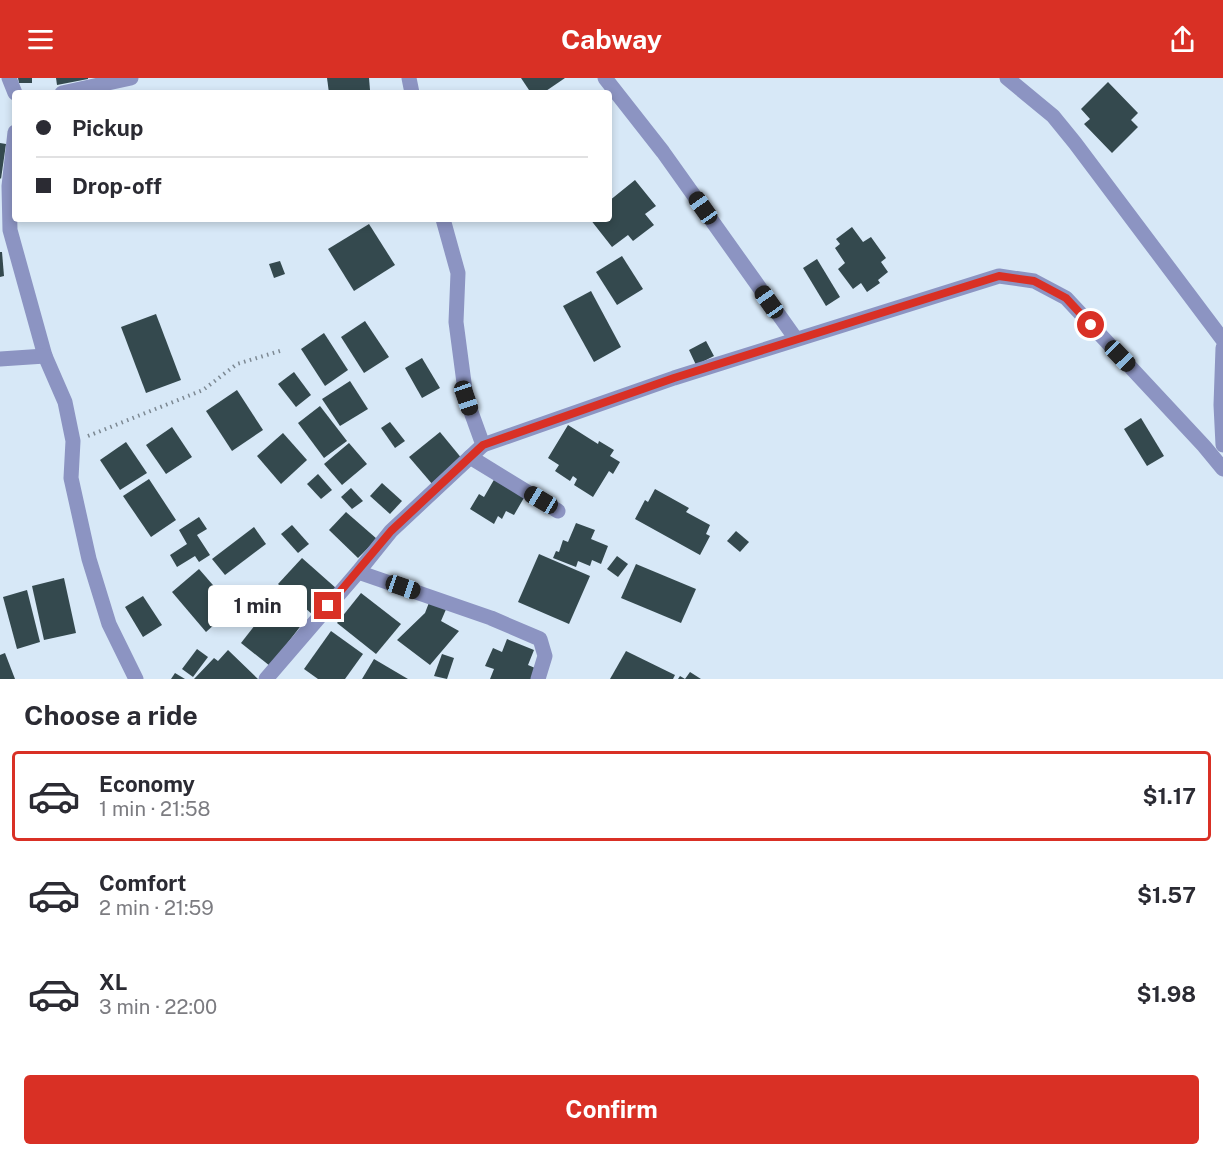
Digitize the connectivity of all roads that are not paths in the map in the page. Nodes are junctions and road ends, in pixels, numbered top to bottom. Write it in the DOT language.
graph roads {
  1 [pos="130,78"];
  2 [pos="605,78"];
  3 [pos="1007,78"];
  4 [pos="76,90"];
  5 [pos="12,148"];
  6 [pos="5,187"];
  7 [pos="444,222"];
  8 [pos="795,339"];
  9 [pos="1223,340"];
  10 [pos="1223,348"];
  11 [pos="45,356"];
  12 [pos="0,359"];
  13 [pos="483,445"];
  14 [pos="1223,445"];
  15 [pos="470,457"];
  16 [pos="1223,469"];
  17 [pos="558,511"];
  18 [pos="358,572"];
  19 [pos="136,679"];
  20 [pos="266,679"];
  21 [pos="538,679"];
  1 -- 4 [label="street"];
  2 -- 8 [label="street"];
  3 -- 9 [label="street"];
  5 -- 6 [label="street"];
  6 -- 11 [label="street"];
  7 -- 13 [label="street"];
  8 -- 13 [label="street"];
  8 -- 16 [label="street"];
  10 -- 14 [label="street"];
  11 -- 12 [label="street"];
  11 -- 19 [label="street"];
  13 -- 15 [label="street"];
  15 -- 17 [label="street"];
  15 -- 18 [label="street"];
  18 -- 20 [label="street"];
  18 -- 21 [label="street"];
}
